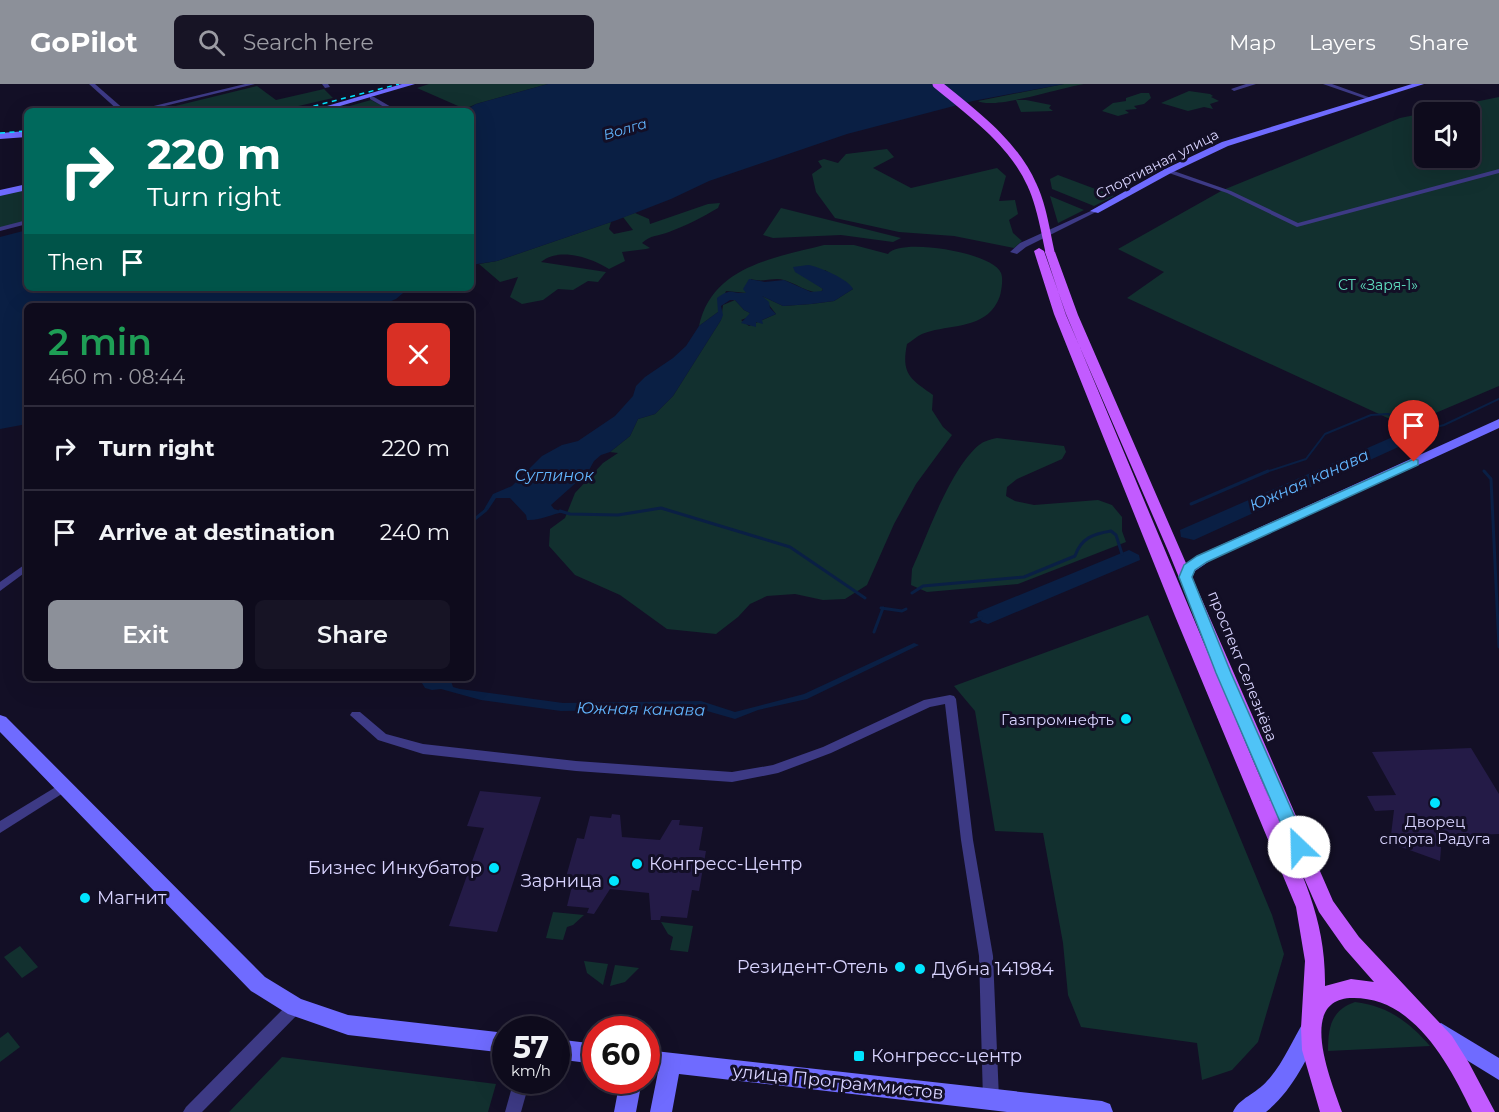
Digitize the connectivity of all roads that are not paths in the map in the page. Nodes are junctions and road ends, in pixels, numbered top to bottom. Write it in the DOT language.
graph roads {
  1 [pos="92,84"];
  2 [pos="252,84"];
  3 [pos="411,84"];
  4 [pos="928,84"];
  5 [pos="937,84"];
  6 [pos="1253,84"];
  7 [pos="1326,84"];
  8 [pos="1420,84"];
  9 [pos="1234,89"];
  10 [pos="372,98"];
  11 [pos="1371,99"];
  12 [pos="120,108"];
  13 [pos="149,108"];
  14 [pos="325,108"];
  15 [pos="390,108"];
  16 [pos="24,134"];
  17 [pos="0,136"];
  18 [pos="1168,171"];
  19 [pos="1499,171"];
  20 [pos="24,188"];
  21 [pos="0,193"];
  22 [pos="1095,211"];
  23 [pos="24,223"];
  24 [pos="0,229"];
  25 [pos="1045,251"];
  26 [pos="1014,252"];
  27 [pos="1499,423"];
  28 [pos="1176,553"];
  29 [pos="1202,559"];
  30 [pos="24,568"];
  31 [pos="1185,577"];
  32 [pos="0,587"];
  33 [pos="356,715"];
  34 [pos="0,721"];
  35 [pos="64,787"];
  36 [pos="0,828"];
  37 [pos="295,1007"];
  38 [pos="1410,1007"];
  39 [pos="1312,1022"];
  40 [pos="1431,1026"];
  41 [pos="492,1041"];
  42 [pos="660,1062"];
  43 [pos="670,1063"];
  44 [pos="1499,1070"];
  45 [pos="518,1094"];
  46 [pos="628,1094"];
  47 [pos="991,1099"];
  48 [pos="191,1112"];
  49 [pos="513,1112"];
  50 [pos="625,1112"];
  51 [pos="661,1112"];
  52 [pos="1102,1112"];
  53 [pos="1245,1112"];
  54 [pos="1332,1112"];
  55 [pos="1484,1112"];
  1 -- 12 [label="street"];
  2 -- 13 [label="street"];
  3 -- 14 [label="street"];
  4 -- 25 [label="main road"];
  5 -- 25 [label="main road, bridge"];
  6 -- 9 [label="street"];
  7 -- 11 [label="street"];
  8 -- 11 [label="street, Спортивная улица"];
  10 -- 15 [label="street"];
  11 -- 18 [label="street, Спортивная улица"];
  16 -- 17 [label="street"];
  18 -- 19 [label="street"];
  18 -- 22 [label="street, Спортивная улица"];
  20 -- 21 [label="street"];
  22 -- 26 [label="street, Спортивная улица"];
  23 -- 24 [label="street"];
  25 -- 28 [label="main road, проспект Селезнёва"];
  25 -- 39 [label="main road"];
  27 -- 29 [label="street"];
  28 -- 29 [label="street"];
  28 -- 31 [label="main road, проспект Селезнёва"];
  29 -- 31 [label="street"];
  30 -- 32 [label="street"];
  31 -- 38 [label="main road, проспект Селезнёва"];
  33 -- 47 [label="street"];
  34 -- 35 [label="street"];
  35 -- 36 [label="street"];
  35 -- 37 [label="street"];
  37 -- 41 [label="street"];
  37 -- 48 [label="street"];
  38 -- 39 [label="main road"];
  38 -- 40 [label="main road"];
  39 -- 53 [label="street"];
  39 -- 54 [label="main road"];
  40 -- 44 [label="street"];
  40 -- 55 [label="main road"];
  42 -- 43 [label="street, улица Программистов"];
  43 -- 47 [label="street, улица Программистов"];
  43 -- 51 [label="street"];
  45 -- 49 [label="street"];
  46 -- 50 [label="street"];
  47 -- 52 [label="street, улица Программистов"];
}
